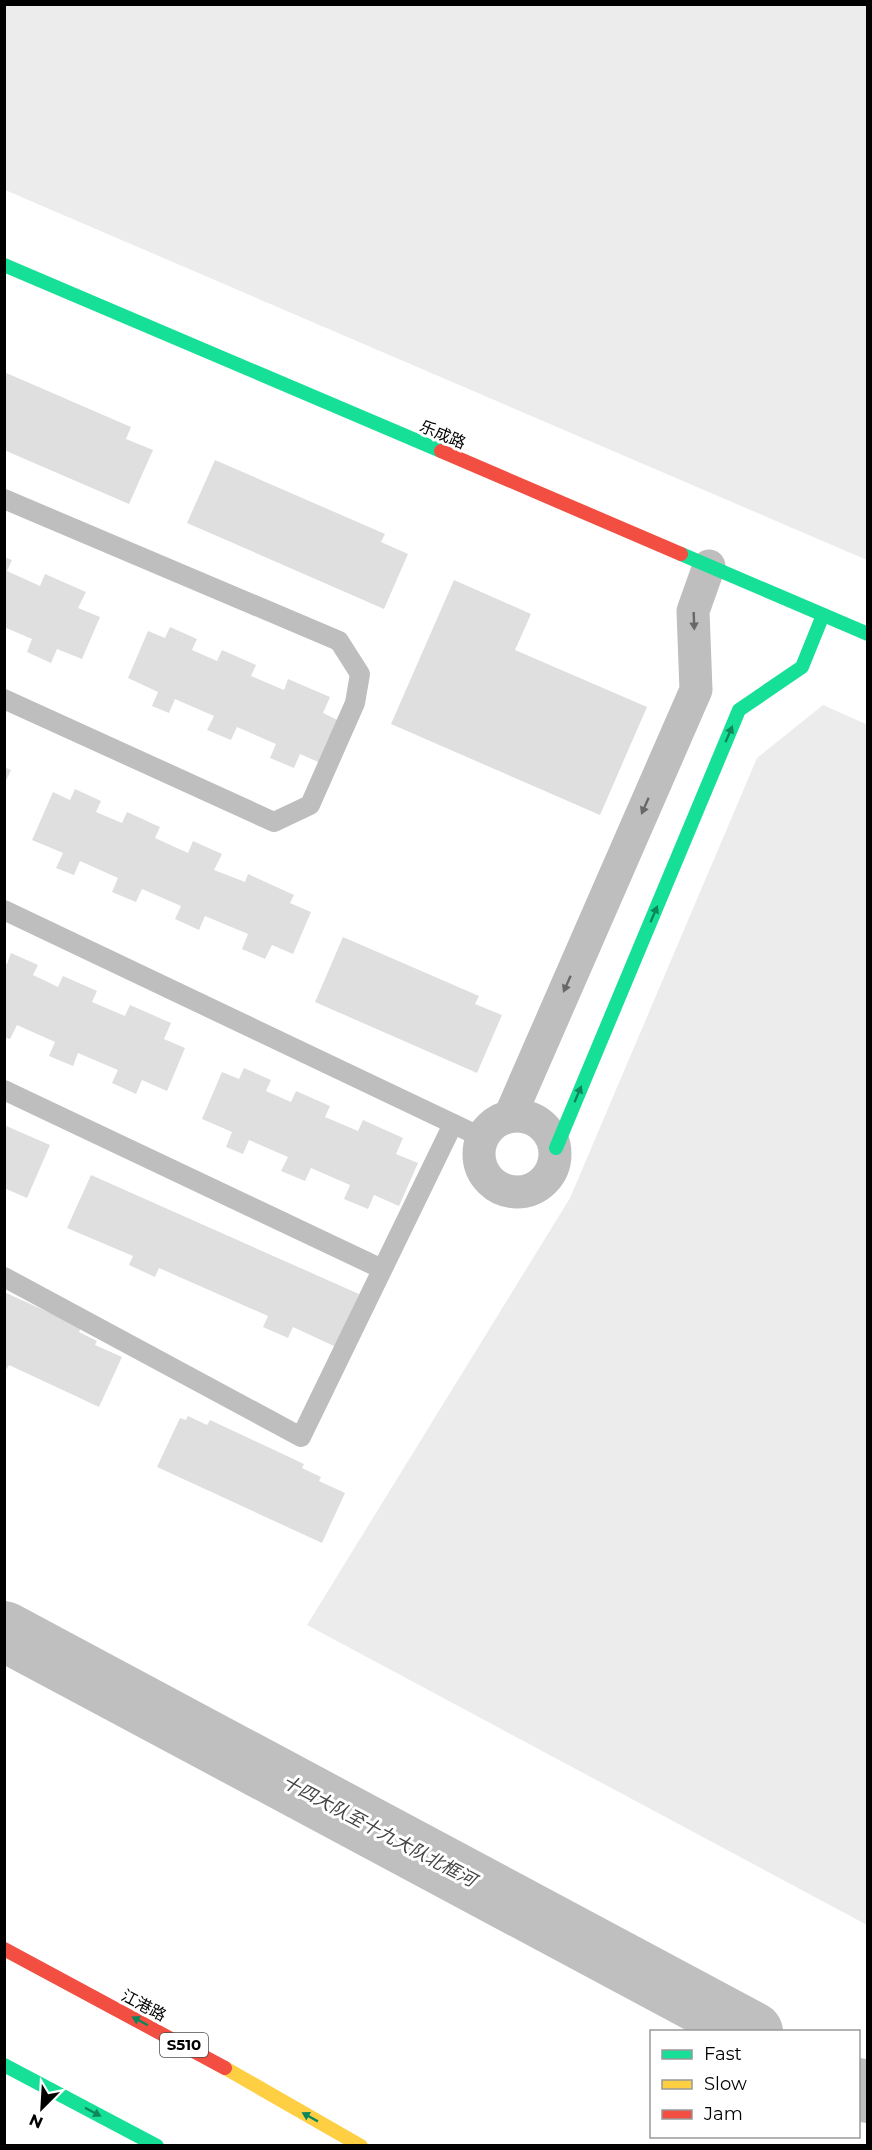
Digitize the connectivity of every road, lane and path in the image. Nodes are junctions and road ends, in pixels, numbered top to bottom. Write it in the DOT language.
graph roads {
  1 [pos="4,265"];
  2 [pos="4,499"];
  3 [pos="709,566"];
  4 [pos="823,615"];
  5 [pos="867,634"];
  6 [pos="4,699"];
  7 [pos="4,910"];
  8 [pos="4,1090"];
  9 [pos="510,1116"];
  10 [pos="467,1131"];
  11 [pos="555,1148"];
  12 [pos="382,1269"];
  13 [pos="4,1277"];
  14 [pos="4,1949"];
  15 [pos="4,2065"];
  16 [pos="157,2145"];
  17 [pos="361,2145"];
  1 -- 3 [label="street, 乐成路"];
  2 -- 6 [label="lane"];
  3 -- 4 [label="street, 乐成路"];
  3 -- 9 [label="street, one-way"];
  4 -- 5 [label="street, 乐成路"];
  11 -- 4 [label="street, one-way"];
  7 -- 10 [label="lane"];
  8 -- 12 [label="lane"];
  9 -- 10 [label="street"];
  9 -- 11 [label="street"];
  10 -- 11 [label="street"];
  10 -- 12 [label="lane"];
  12 -- 13 [label="lane"];
  17 -- 14 [label="street, 江港路 / S510, one-way"];
  15 -- 16 [label="street, one-way"];
}
